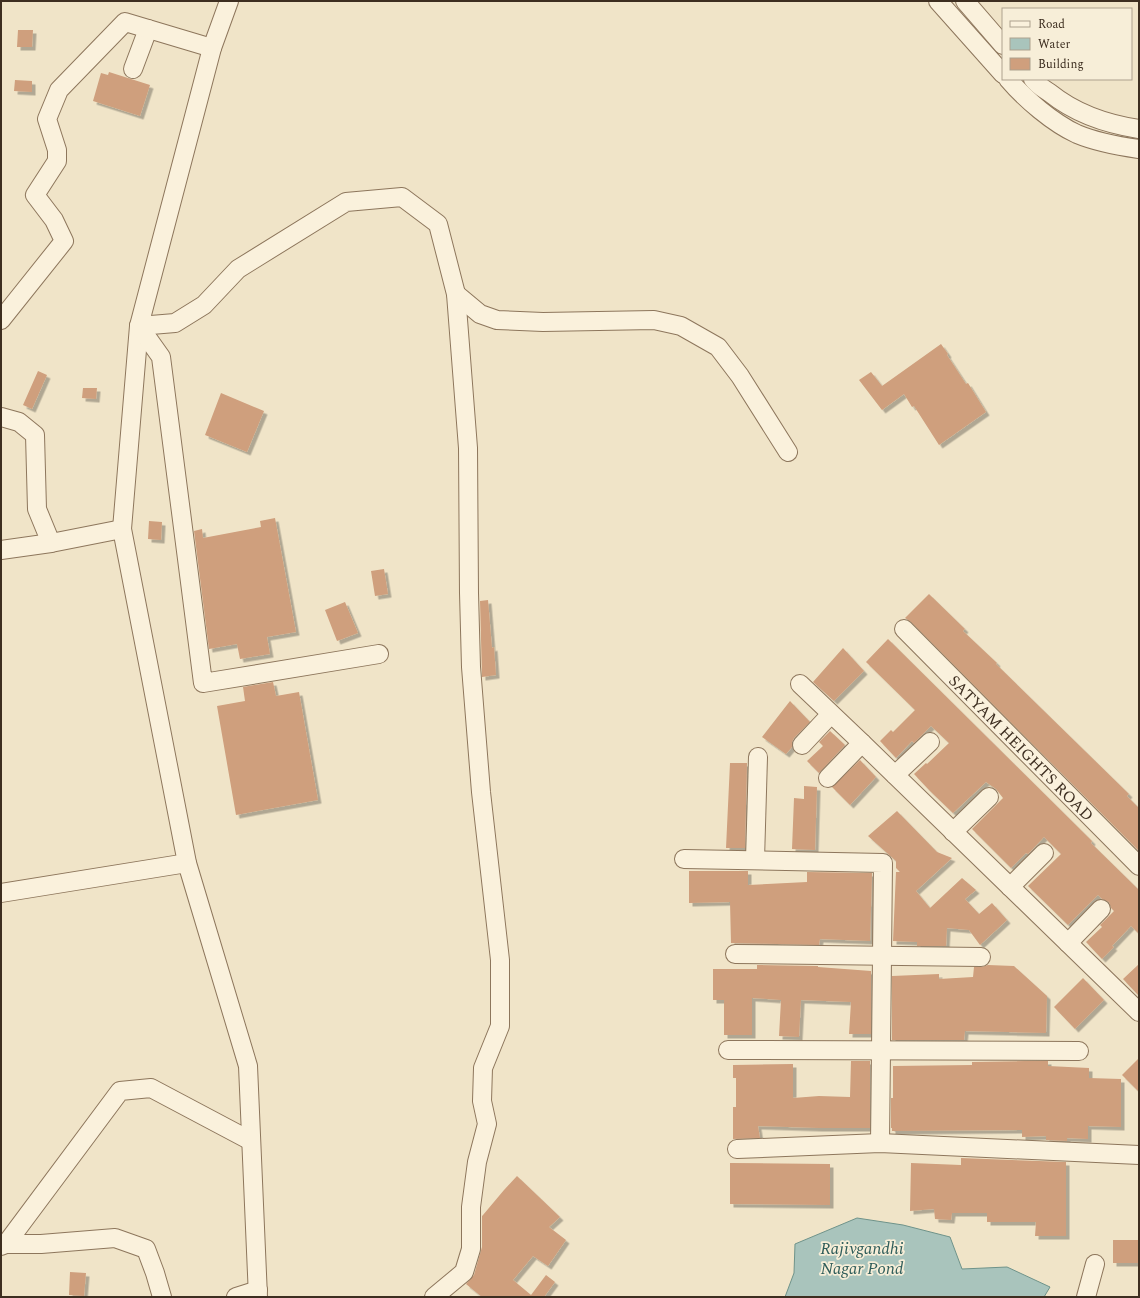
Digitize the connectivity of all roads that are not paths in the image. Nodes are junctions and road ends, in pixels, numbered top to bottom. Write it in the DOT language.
graph roads {
  1 [pos="229,1"];
  2 [pos="938,1"];
  3 [pos="965,1"];
  4 [pos="148,29"];
  5 [pos="1002,44"];
  6 [pos="212,48"];
  7 [pos="134,69"];
  8 [pos="1002,73"];
  9 [pos="1009,80"];
  10 [pos="1034,80"];
  11 [pos="1139,129"];
  12 [pos="1139,149"];
  13 [pos="456,294"];
  14 [pos="1,320"];
  15 [pos="138,326"];
  16 [pos="1,417"];
  17 [pos="788,452"];
  18 [pos="122,528"];
  19 [pos="51,543"];
  20 [pos="1,550"];
  21 [pos="904,629"];
  22 [pos="379,654"];
  23 [pos="800,684"];
  24 [pos="831,714"];
  25 [pos="930,742"];
  26 [pos="862,743"];
  27 [pos="802,745"];
  28 [pos="758,756"];
  29 [pos="895,775"];
  30 [pos="828,778"];
  31 [pos="989,797"];
  32 [pos="953,832"];
  33 [pos="1044,853"];
  34 [pos="684,859"];
  35 [pos="755,860"];
  36 [pos="187,863"];
  37 [pos="1139,866"];
  38 [pos="1010,887"];
  39 [pos="1,893"];
  40 [pos="1101,909"];
  41 [pos="1068,943"];
  42 [pos="735,954"];
  43 [pos="882,956"];
  44 [pos="980,957"];
  45 [pos="1139,1012"];
  46 [pos="728,1050"];
  47 [pos="881,1050"];
  48 [pos="1079,1051"];
  49 [pos="251,1140"];
  50 [pos="880,1143"];
  51 [pos="737,1149"];
  52 [pos="1139,1155"];
  53 [pos="3,1245"];
  54 [pos="1095,1264"];
  55 [pos="258,1294"];
  56 [pos="162,1297"];
  57 [pos="236,1297"];
  58 [pos="434,1297"];
  59 [pos="1086,1297"];
  1 -- 6 [label="street"];
  2 -- 8 [label="street"];
  3 -- 5 [label="street"];
  4 -- 6 [label="street"];
  4 -- 7 [label="street"];
  4 -- 14 [label="street"];
  6 -- 15 [label="street"];
  9 -- 12 [label="street"];
  10 -- 11 [label="street"];
  13 -- 15 [label="street"];
  13 -- 17 [label="street"];
  13 -- 58 [label="street"];
  15 -- 18 [label="street"];
  15 -- 22 [label="street"];
  16 -- 19 [label="street"];
  18 -- 19 [label="street"];
  18 -- 36 [label="street"];
  19 -- 20 [label="street"];
  21 -- 37 [label="street, SATYAM HEIGHTS ROAD"];
  23 -- 24 [label="street"];
  24 -- 26 [label="street"];
  24 -- 27 [label="street"];
  25 -- 29 [label="street"];
  26 -- 29 [label="street"];
  26 -- 30 [label="street"];
  28 -- 35 [label="street"];
  29 -- 32 [label="street"];
  31 -- 32 [label="street"];
  32 -- 38 [label="street"];
  33 -- 38 [label="street"];
  34 -- 35 [label="street"];
  35 -- 43 [label="street"];
  36 -- 39 [label="street"];
  36 -- 49 [label="street"];
  38 -- 41 [label="street"];
  40 -- 41 [label="street"];
  41 -- 45 [label="street"];
  42 -- 43 [label="street"];
  43 -- 44 [label="street"];
  43 -- 47 [label="street"];
  46 -- 47 [label="street"];
  47 -- 48 [label="street"];
  47 -- 50 [label="street"];
  49 -- 53 [label="street"];
  49 -- 55 [label="street"];
  50 -- 51 [label="street"];
  50 -- 52 [label="street"];
  53 -- 56 [label="street"];
  54 -- 59 [label="street"];
  55 -- 57 [label="street"];
}
